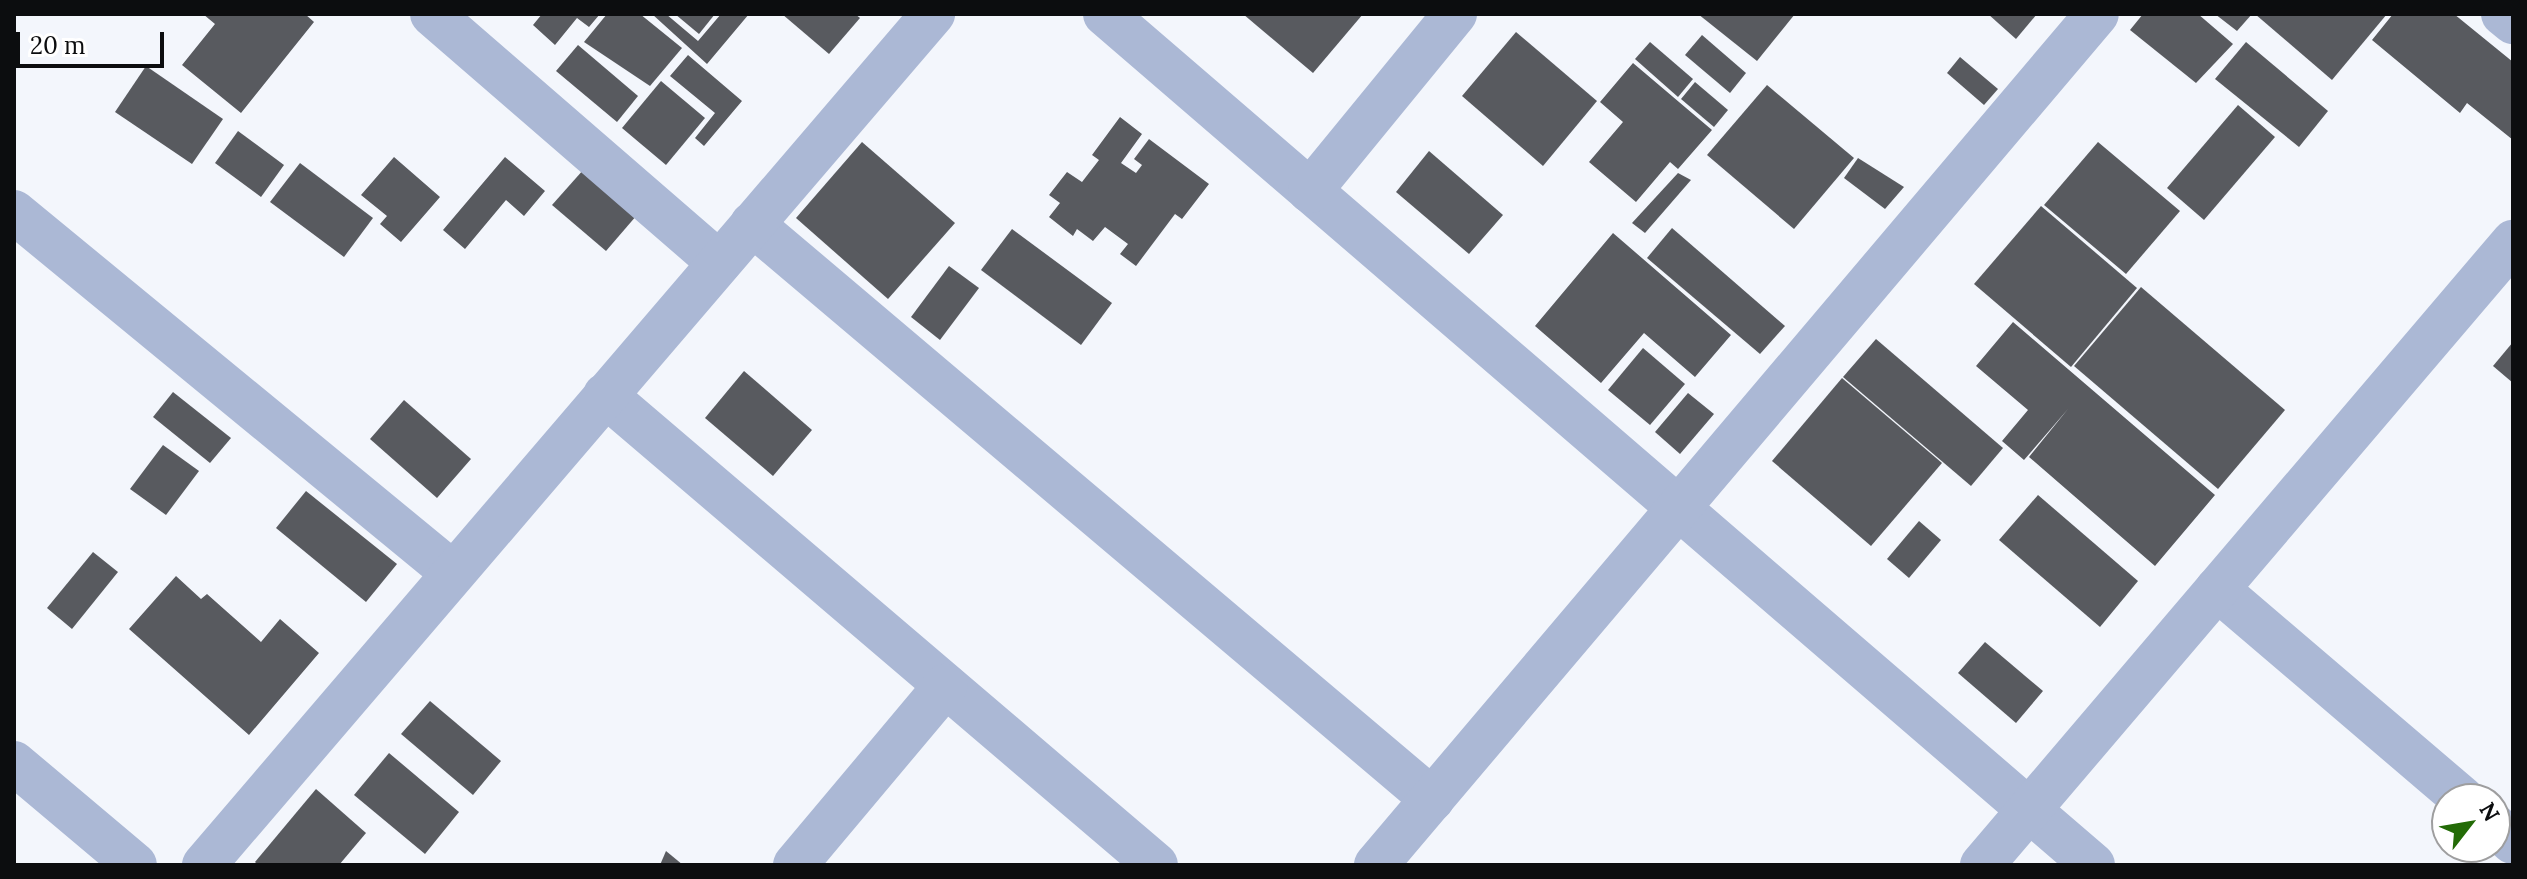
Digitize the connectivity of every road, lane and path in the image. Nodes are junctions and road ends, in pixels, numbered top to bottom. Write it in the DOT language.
graph roads {
  1 [pos="432,14"];
  2 [pos="933,14"];
  3 [pos="1105,14"];
  4 [pos="1455,14"];
  5 [pos="2097,14"];
  6 [pos="2503,14"];
  7 [pos="2513,22"];
  8 [pos="1310,191"];
  9 [pos="14,212"];
  10 [pos="752,224"];
  11 [pos="2509,256"];
  12 [pos="719,263"];
  13 [pos="605,395"];
  14 [pos="1678,511"];
  15 [pos="453,573"];
  16 [pos="2217,589"];
  17 [pos="945,686"];
  18 [pos="14,763"];
  19 [pos="2444,783"];
  20 [pos="1432,799"];
  21 [pos="2028,811"];
  22 [pos="135,865"];
  23 [pos="204,865"];
  24 [pos="795,865"];
  25 [pos="1156,865"];
  26 [pos="1376,865"];
  27 [pos="1982,865"];
  28 [pos="2093,865"];
  1 -- 12 [label="street"];
  2 -- 10 [label="street"];
  3 -- 8 [label="street"];
  4 -- 8 [label="street"];
  5 -- 14 [label="street"];
  6 -- 7 [label="street"];
  8 -- 14 [label="street"];
  9 -- 15 [label="street"];
  10 -- 12 [label="street"];
  10 -- 20 [label="street"];
  11 -- 16 [label="street"];
  12 -- 13 [label="street"];
  13 -- 15 [label="street"];
  13 -- 17 [label="street"];
  14 -- 20 [label="street"];
  14 -- 21 [label="street"];
  15 -- 23 [label="street"];
  16 -- 19 [label="street"];
  16 -- 21 [label="street"];
  17 -- 24 [label="street"];
  17 -- 25 [label="street"];
  18 -- 22 [label="street"];
  20 -- 26 [label="street"];
  21 -- 27 [label="street"];
  21 -- 28 [label="street"];
}
